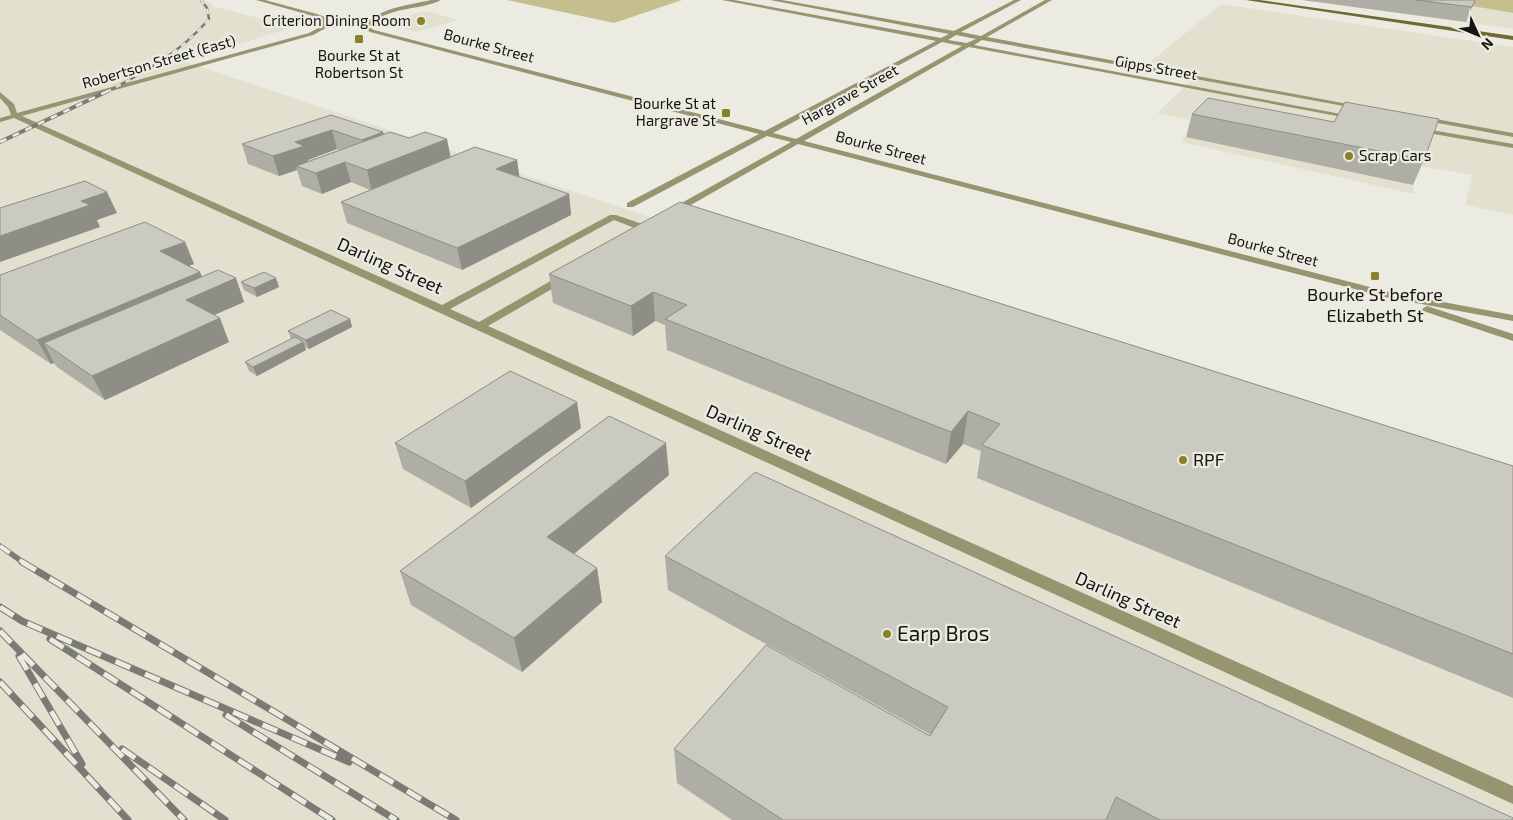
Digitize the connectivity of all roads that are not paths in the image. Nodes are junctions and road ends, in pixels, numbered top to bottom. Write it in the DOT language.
graph roads {
  1 [pos="258,0"];
  2 [pos="438,0"];
  3 [pos="725,0"];
  4 [pos="773,0"];
  5 [pos="1018,0"];
  6 [pos="1049,0"];
  7 [pos="1249,0"];
  8 [pos="810,7"];
  9 [pos="794,13"];
  10 [pos="955,33"];
  11 [pos="982,38"];
  12 [pos="1513,38"];
  13 [pos="941,40"];
  14 [pos="968,45"];
  15 [pos="0,94"];
  16 [pos="1367,108"];
  17 [pos="16,116"];
  18 [pos="1416,117"];
  19 [pos="1358,118"];
  20 [pos="0,120"];
  21 [pos="1406,126"];
  22 [pos="765,134"];
  23 [pos="1513,135"];
  24 [pos="797,142"];
  25 [pos="1513,146"];
  26 [pos="630,205"];
  27 [pos="665,216"];
  28 [pos="631,239"];
  29 [pos="573,272"];
  30 [pos="1389,295"];
  31 [pos="442,309"];
  32 [pos="1513,318"];
  33 [pos="479,326"];
  34 [pos="1513,338"];
  35 [pos="1513,795"];
  1 -- 17 [label="street, Robertson Street (East)"];
  2 -- 22 [label="street, Bourke Street"];
  3 -- 9 [label="street, Gipps Street"];
  4 -- 8 [label="street, Gipps Street"];
  5 -- 10 [label="street, Hargrave Street"];
  6 -- 11 [label="street, Hargrave Street"];
  7 -- 12 [label="main road"];
  8 -- 9 [label="street"];
  8 -- 10 [label="street, Gipps Street"];
  9 -- 13 [label="street, Gipps Street"];
  10 -- 11 [label="street, Gipps Street"];
  10 -- 13 [label="street, Hargrave Street"];
  11 -- 14 [label="street, Hargrave Street"];
  11 -- 16 [label="street, Gipps Street"];
  13 -- 14 [label="street, Gipps Street"];
  13 -- 22 [label="street, Hargrave Street"];
  14 -- 19 [label="street, Gipps Street"];
  14 -- 24 [label="street, Hargrave Street"];
  15 -- 17 [label="street"];
  17 -- 20 [label="street, Robertson Street (East)"];
  17 -- 31 [label="street, Darling Street"];
  18 -- 23 [label="street"];
  21 -- 25 [label="street"];
  22 -- 24 [label="street, Bourke Street"];
  22 -- 26 [label="street, Hargrave Street"];
  24 -- 27 [label="street, Hargrave Street"];
  24 -- 30 [label="street, Bourke Street"];
  28 -- 31 [label="street"];
  29 -- 33 [label="street"];
  30 -- 32 [label="street, Bourke Street"];
  30 -- 34 [label="street, Bourke Street"];
  31 -- 33 [label="street, Darling Street"];
  33 -- 35 [label="street, Darling Street"];
}
